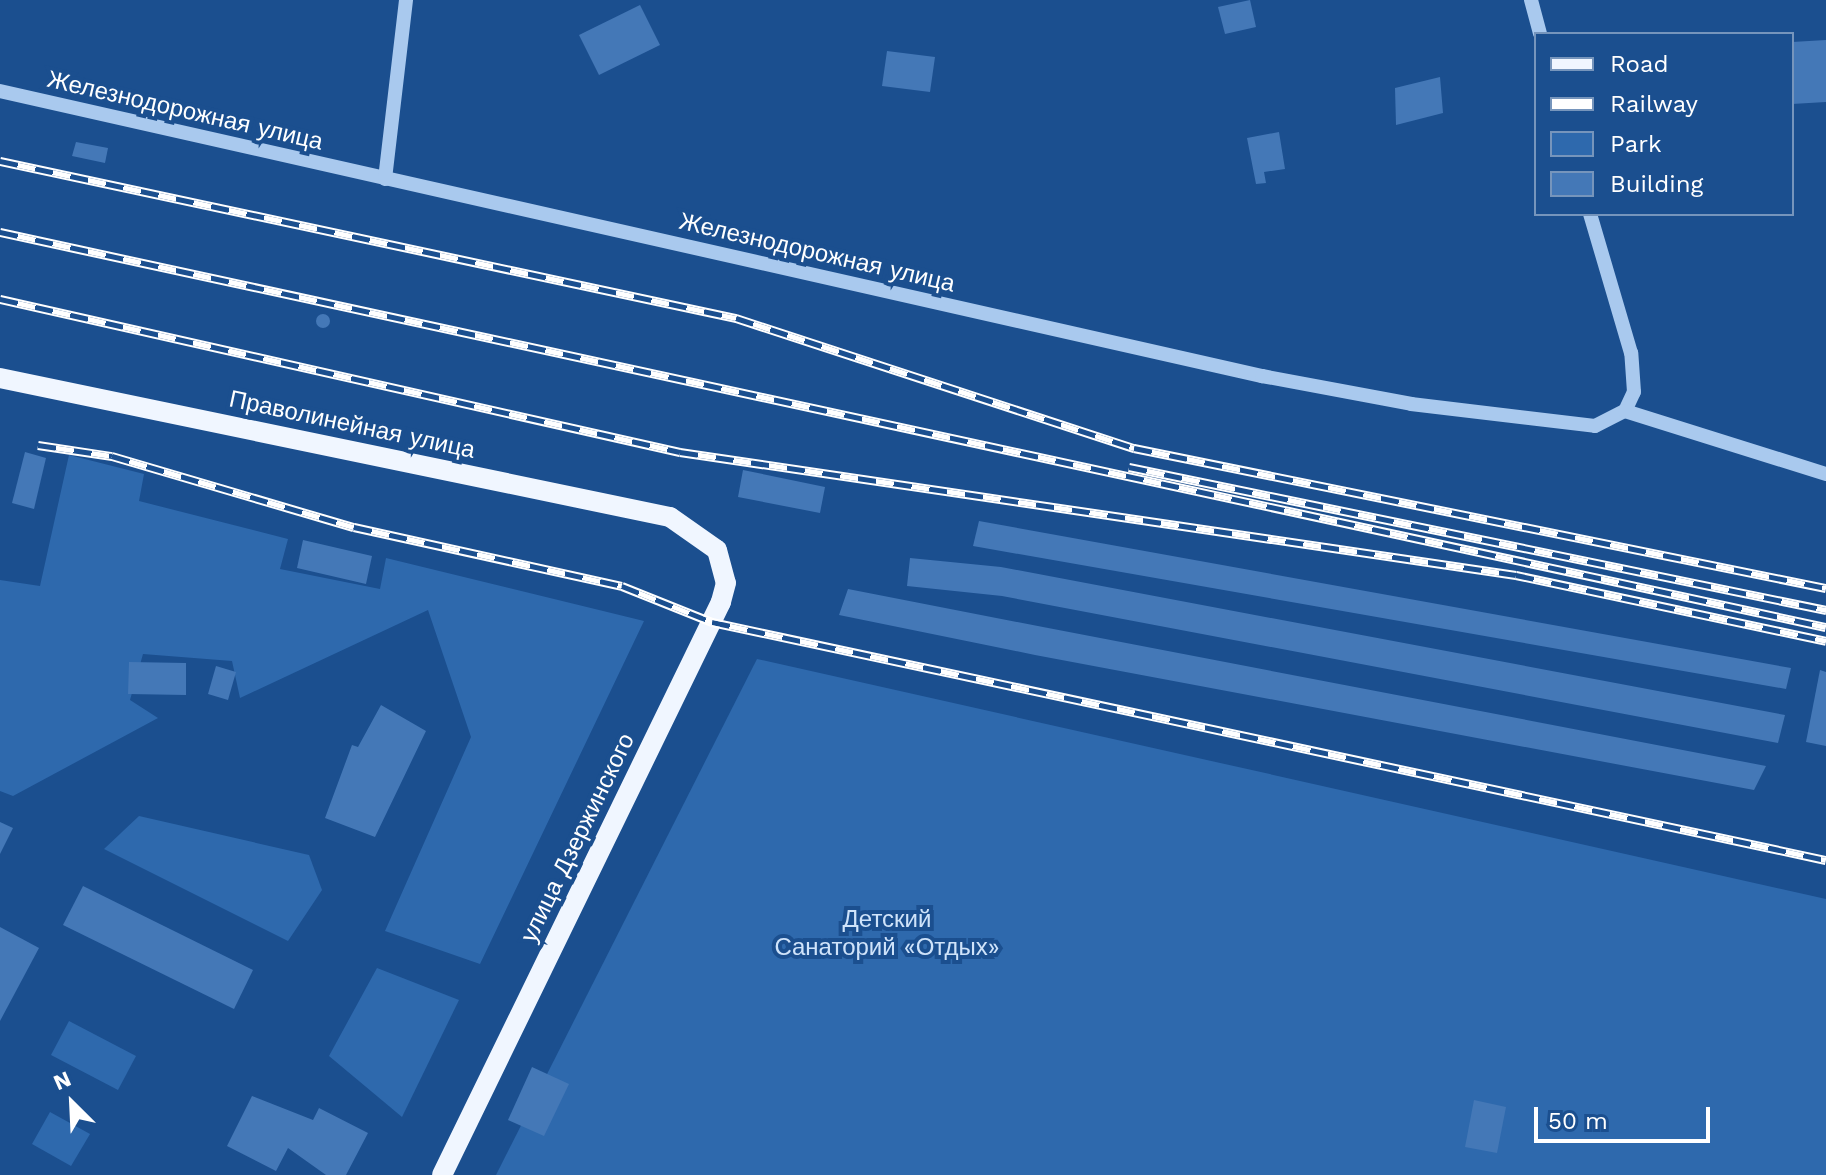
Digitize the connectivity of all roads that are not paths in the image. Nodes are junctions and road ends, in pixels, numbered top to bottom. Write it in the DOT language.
graph roads {
  1 [pos="406,0"];
  2 [pos="1531,0"];
  3 [pos="1539,32"];
  4 [pos="0,91"];
  5 [pos="385,179"];
  6 [pos="1591,216"];
  7 [pos="0,378"];
  8 [pos="1625,411"];
  9 [pos="1826,474"];
  10 [pos="692,526"];
  11 [pos="442,1175"];
  1 -- 5 [label="street"];
  2 -- 3 [label="street"];
  4 -- 5 [label="street, Железнодорожная улица"];
  5 -- 8 [label="street, Железнодорожная улица"];
  6 -- 8 [label="street"];
  7 -- 10 [label="main road, Праволинейная улица"];
  8 -- 9 [label="street"];
  10 -- 11 [label="main road, улица Дзержинского"];
}
